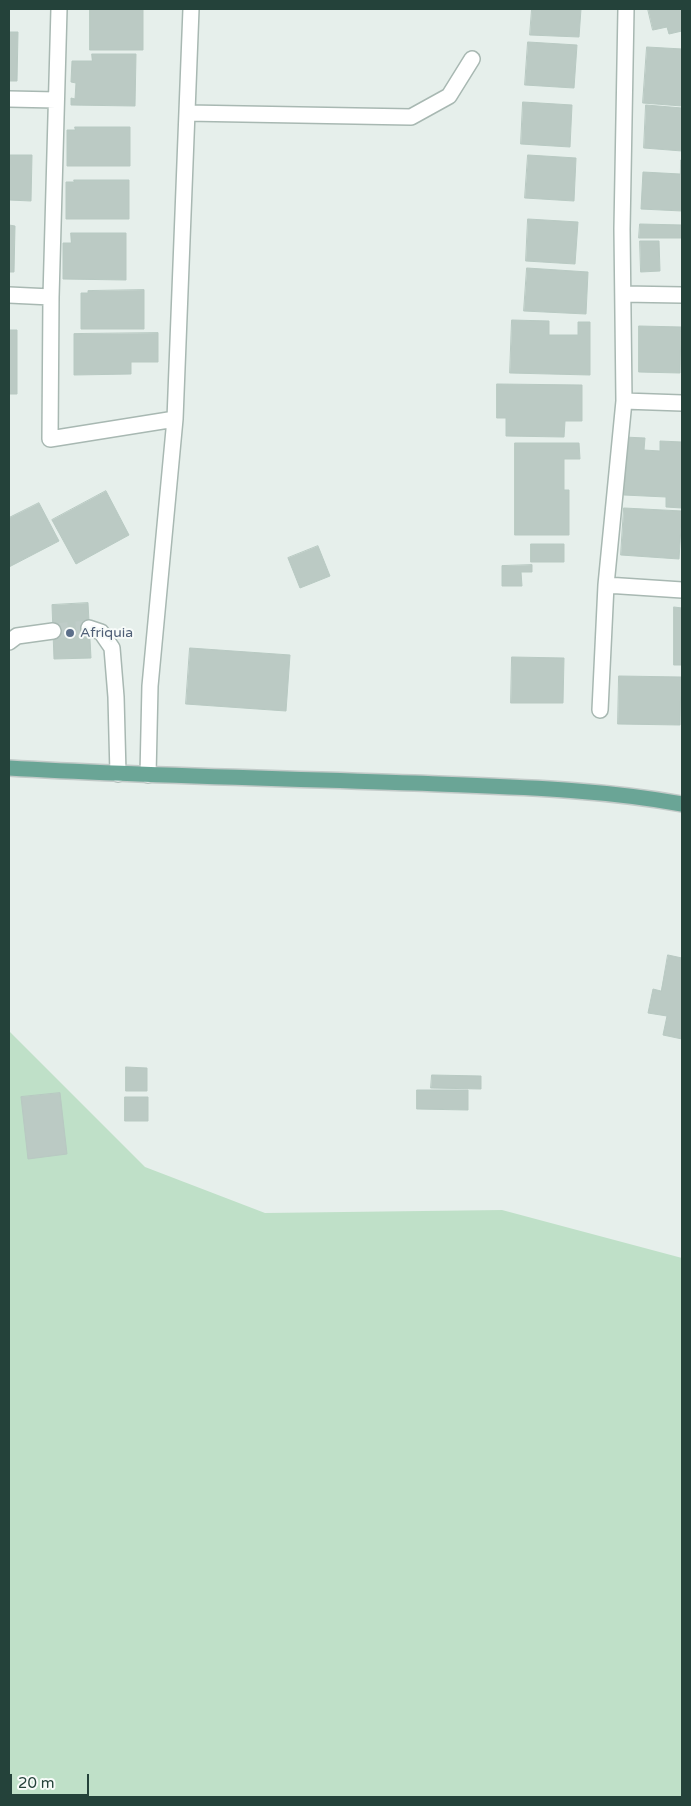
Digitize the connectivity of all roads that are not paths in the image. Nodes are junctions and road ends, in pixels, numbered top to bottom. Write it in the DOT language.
graph roads {
  1 [pos="59,9"];
  2 [pos="191,9"];
  3 [pos="626,9"];
  4 [pos="472,59"];
  5 [pos="9,98"];
  6 [pos="56,100"];
  7 [pos="187,113"];
  8 [pos="623,294"];
  9 [pos="9,295"];
  10 [pos="682,295"];
  11 [pos="51,297"];
  12 [pos="624,401"];
  13 [pos="682,403"];
  14 [pos="175,419"];
  15 [pos="606,585"];
  16 [pos="682,590"];
  17 [pos="89,628"];
  18 [pos="53,631"];
  19 [pos="9,642"];
  20 [pos="600,710"];
  21 [pos="9,768"];
  22 [pos="118,774"];
  23 [pos="148,775"];
  24 [pos="682,804"];
  1 -- 6 [label="street"];
  2 -- 7 [label="street"];
  3 -- 8 [label="street"];
  4 -- 7 [label="street"];
  5 -- 6 [label="street"];
  6 -- 11 [label="street"];
  7 -- 14 [label="street"];
  8 -- 10 [label="street"];
  8 -- 12 [label="street"];
  9 -- 11 [label="street"];
  11 -- 14 [label="street"];
  12 -- 13 [label="street"];
  12 -- 15 [label="street"];
  14 -- 23 [label="street"];
  15 -- 16 [label="street"];
  15 -- 20 [label="street"];
  17 -- 22 [label="street"];
  18 -- 19 [label="street"];
  21 -- 22 [label="main road"];
  22 -- 23 [label="main road"];
  23 -- 24 [label="main road"];
}
